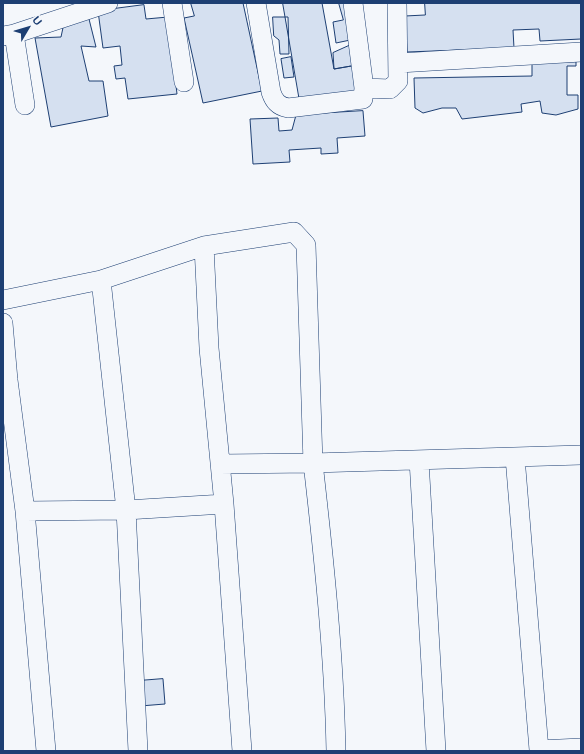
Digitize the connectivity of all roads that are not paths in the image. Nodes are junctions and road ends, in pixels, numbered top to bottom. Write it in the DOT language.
graph roads {
  1 [pos="108,3"];
  2 [pos="172,3"];
  3 [pos="256,3"];
  4 [pos="352,3"];
  5 [pos="397,3"];
  6 [pos="8,35"];
  7 [pos="581,52"];
  8 [pos="399,63"];
  9 [pos="184,82"];
  10 [pos="364,88"];
  11 [pos="25,105"];
  12 [pos="204,246"];
  13 [pos="102,280"];
  14 [pos="3,300"];
  15 [pos="3,323"];
  16 [pos="581,455"];
  17 [pos="515,457"];
  18 [pos="419,460"];
  19 [pos="313,463"];
  20 [pos="220,464"];
  21 [pos="224,504"];
  22 [pos="126,510"];
  23 [pos="25,511"];
  24 [pos="581,748"];
  25 [pos="46,751"];
  26 [pos="138,751"];
  27 [pos="242,751"];
  28 [pos="336,751"];
  29 [pos="436,751"];
  30 [pos="535,751"];
  1 -- 6 [label="street"];
  2 -- 9 [label="street"];
  3 -- 10 [label="street"];
  4 -- 10 [label="street"];
  5 -- 8 [label="street"];
  6 -- 11 [label="street"];
  7 -- 8 [label="street"];
  8 -- 10 [label="street"];
  12 -- 13 [label="street"];
  12 -- 19 [label="street"];
  12 -- 20 [label="street"];
  13 -- 14 [label="street"];
  13 -- 22 [label="street"];
  15 -- 23 [label="street"];
  16 -- 17 [label="street"];
  17 -- 18 [label="street"];
  17 -- 30 [label="street"];
  18 -- 19 [label="street"];
  18 -- 29 [label="street"];
  19 -- 20 [label="street"];
  19 -- 28 [label="street"];
  20 -- 21 [label="street"];
  21 -- 22 [label="street"];
  21 -- 27 [label="street"];
  22 -- 23 [label="street"];
  22 -- 26 [label="street"];
  23 -- 25 [label="street"];
  24 -- 30 [label="street"];
}
